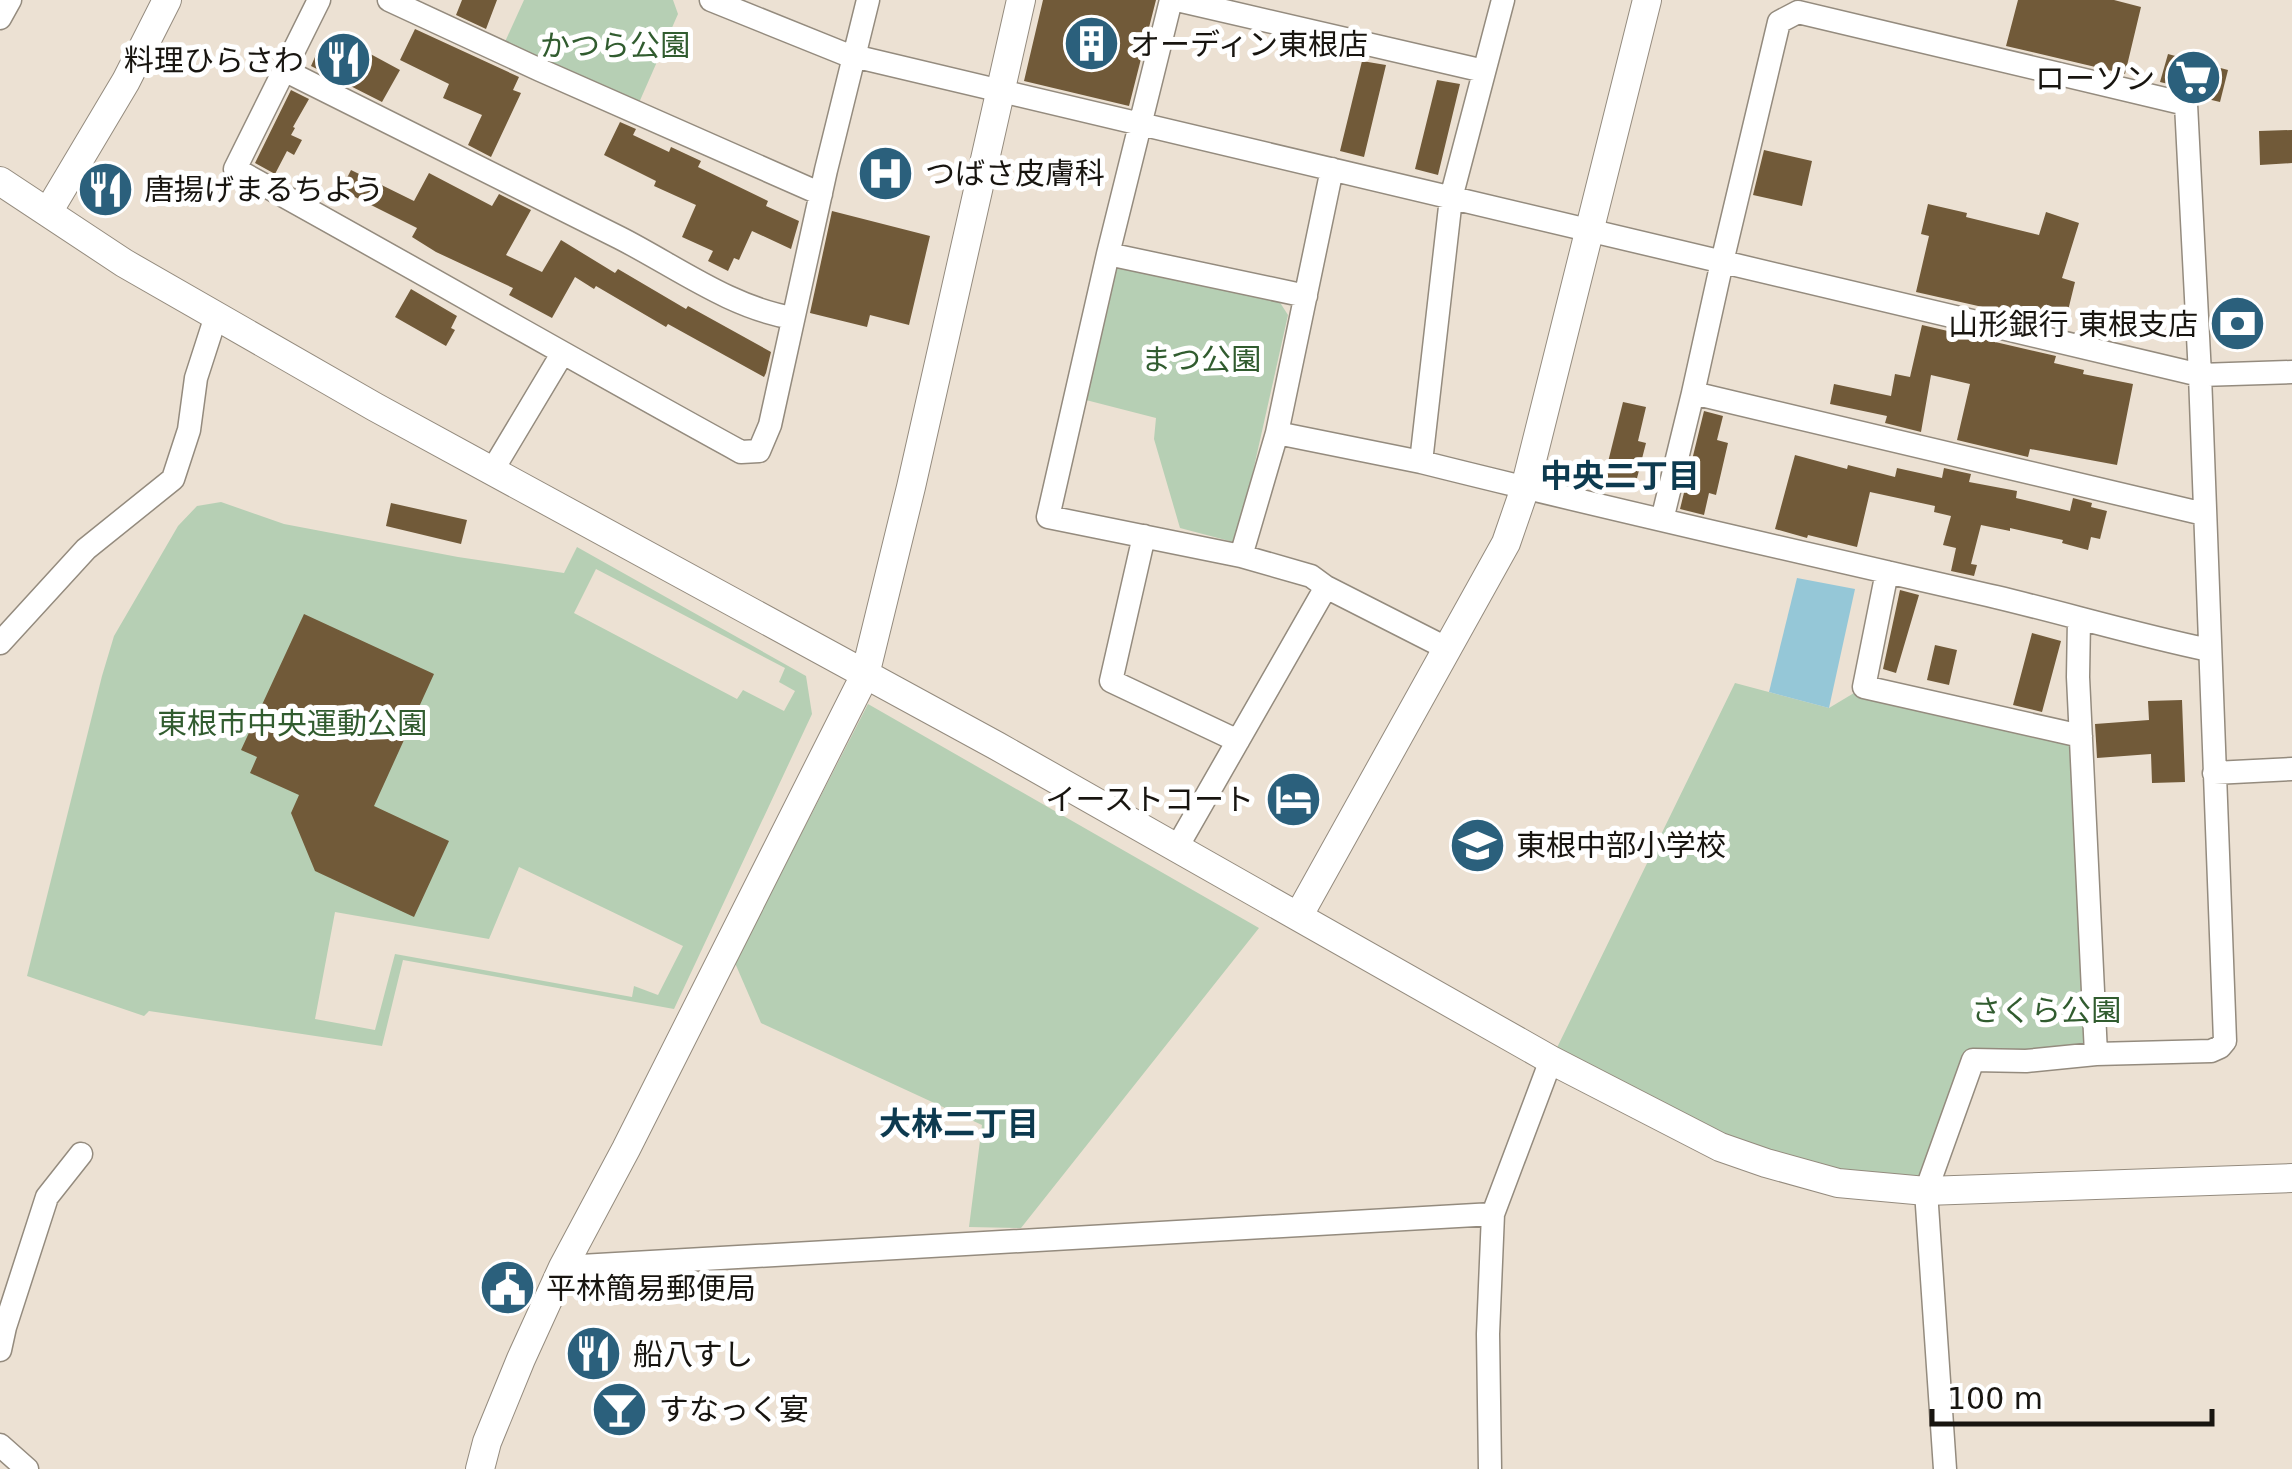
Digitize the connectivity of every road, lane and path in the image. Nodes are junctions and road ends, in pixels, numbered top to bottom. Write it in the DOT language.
graph roads {
  1 [pos="10,0"];
  2 [pos="167,0"];
  3 [pos="318,0"];
  4 [pos="389,0"];
  5 [pos="711,0"];
  6 [pos="868,0"];
  7 [pos="1022,0"];
  8 [pos="1174,0"];
  9 [pos="1503,0"];
  10 [pos="1647,0"];
  11 [pos="0,18"];
  12 [pos="856,56"];
  13 [pos="284,70"];
  14 [pos="1484,71"];
  15 [pos="1000,91"];
  16 [pos="1141,124"];
  17 [pos="1332,169"];
  18 [pos="0,180"];
  19 [pos="821,194"];
  20 [pos="1452,198"];
  21 [pos="48,212"];
  22 [pos="1589,230"];
  23 [pos="1108,254"];
  24 [pos="1722,262"];
  25 [pos="1306,296"];
  26 [pos="216,316"];
  27 [pos="793,318"];
  28 [pos="562,354"];
  29 [pos="2292,372"];
  30 [pos="2200,375"];
  31 [pos="1693,393"];
  32 [pos="1277,433"];
  33 [pos="1421,462"];
  34 [pos="492,471"];
  35 [pos="1526,488"];
  36 [pos="2204,514"];
  37 [pos="1662,520"];
  38 [pos="1144,536"];
  39 [pos="1240,556"];
  40 [pos="1887,572"];
  41 [pos="1326,587"];
  42 [pos="2079,619"];
  43 [pos="0,643"];
  44 [pos="1446,648"];
  45 [pos="2209,650"];
  46 [pos="865,676"];
  47 [pos="2081,736"];
  48 [pos="1238,741"];
  49 [pos="2292,769"];
  50 [pos="2214,773"];
  51 [pos="1176,849"];
  52 [pos="1300,915"];
  53 [pos="2096,1054"];
  54 [pos="1551,1060"];
  55 [pos="81,1154"];
  56 [pos="2292,1178"];
  57 [pos="1926,1191"];
  58 [pos="1492,1214"];
  59 [pos="563,1267"];
  60 [pos="0,1350"];
  61 [pos="0,1445"];
  62 [pos="27,1469"];
  63 [pos="480,1469"];
  64 [pos="1490,1469"];
  65 [pos="1945,1469"];
  1 -- 11 [label="street"];
  2 -- 21 [label="street"];
  3 -- 13 [label="street"];
  4 -- 19 [label="street"];
  5 -- 12 [label="street"];
  6 -- 12 [label="street"];
  7 -- 15 [label="street"];
  8 -- 14 [label="street"];
  8 -- 16 [label="street"];
  9 -- 14 [label="street"];
  10 -- 22 [label="street"];
  12 -- 15 [label="street"];
  12 -- 19 [label="street"];
  13 -- 27 [label="street"];
  13 -- 28 [label="street"];
  14 -- 20 [label="street"];
  15 -- 16 [label="street"];
  15 -- 46 [label="street"];
  16 -- 17 [label="street"];
  16 -- 23 [label="street"];
  17 -- 20 [label="street"];
  17 -- 25 [label="street"];
  18 -- 21 [label="street"];
  19 -- 27 [label="street"];
  20 -- 22 [label="street"];
  20 -- 33 [label="street"];
  21 -- 26 [label="street"];
  22 -- 24 [label="street"];
  22 -- 35 [label="street"];
  23 -- 25 [label="street"];
  23 -- 38 [label="street"];
  24 -- 30 [label="street"];
  24 -- 30 [label="street"];
  24 -- 31 [label="street"];
  25 -- 32 [label="street"];
  26 -- 34 [label="street"];
  26 -- 43 [label="street"];
  27 -- 28 [label="street"];
  28 -- 34 [label="street"];
  29 -- 30 [label="street"];
  30 -- 36 [label="street"];
  31 -- 36 [label="street"];
  31 -- 37 [label="street"];
  32 -- 33 [label="street"];
  32 -- 39 [label="street"];
  33 -- 35 [label="street"];
  34 -- 46 [label="street"];
  35 -- 37 [label="street"];
  35 -- 44 [label="street"];
  36 -- 45 [label="street"];
  37 -- 40 [label="street"];
  38 -- 39 [label="street"];
  38 -- 48 [label="street"];
  39 -- 41 [label="street"];
  40 -- 42 [label="street"];
  40 -- 47 [label="street"];
  41 -- 44 [label="street"];
  41 -- 48 [label="street"];
  42 -- 45 [label="street"];
  42 -- 47 [label="street"];
  44 -- 52 [label="street"];
  45 -- 50 [label="street"];
  46 -- 51 [label="street"];
  46 -- 59 [label="street"];
  47 -- 53 [label="street"];
  48 -- 51 [label="street"];
  49 -- 50 [label="street"];
  50 -- 53 [label="street"];
  51 -- 52 [label="street"];
  52 -- 54 [label="street"];
  53 -- 57 [label="street"];
  54 -- 57 [label="street"];
  54 -- 58 [label="street"];
  55 -- 60 [label="street"];
  56 -- 57 [label="street"];
  57 -- 65 [label="street"];
  58 -- 59 [label="street"];
  58 -- 64 [label="street"];
  59 -- 63 [label="street"];
  61 -- 62 [label="street"];
}
